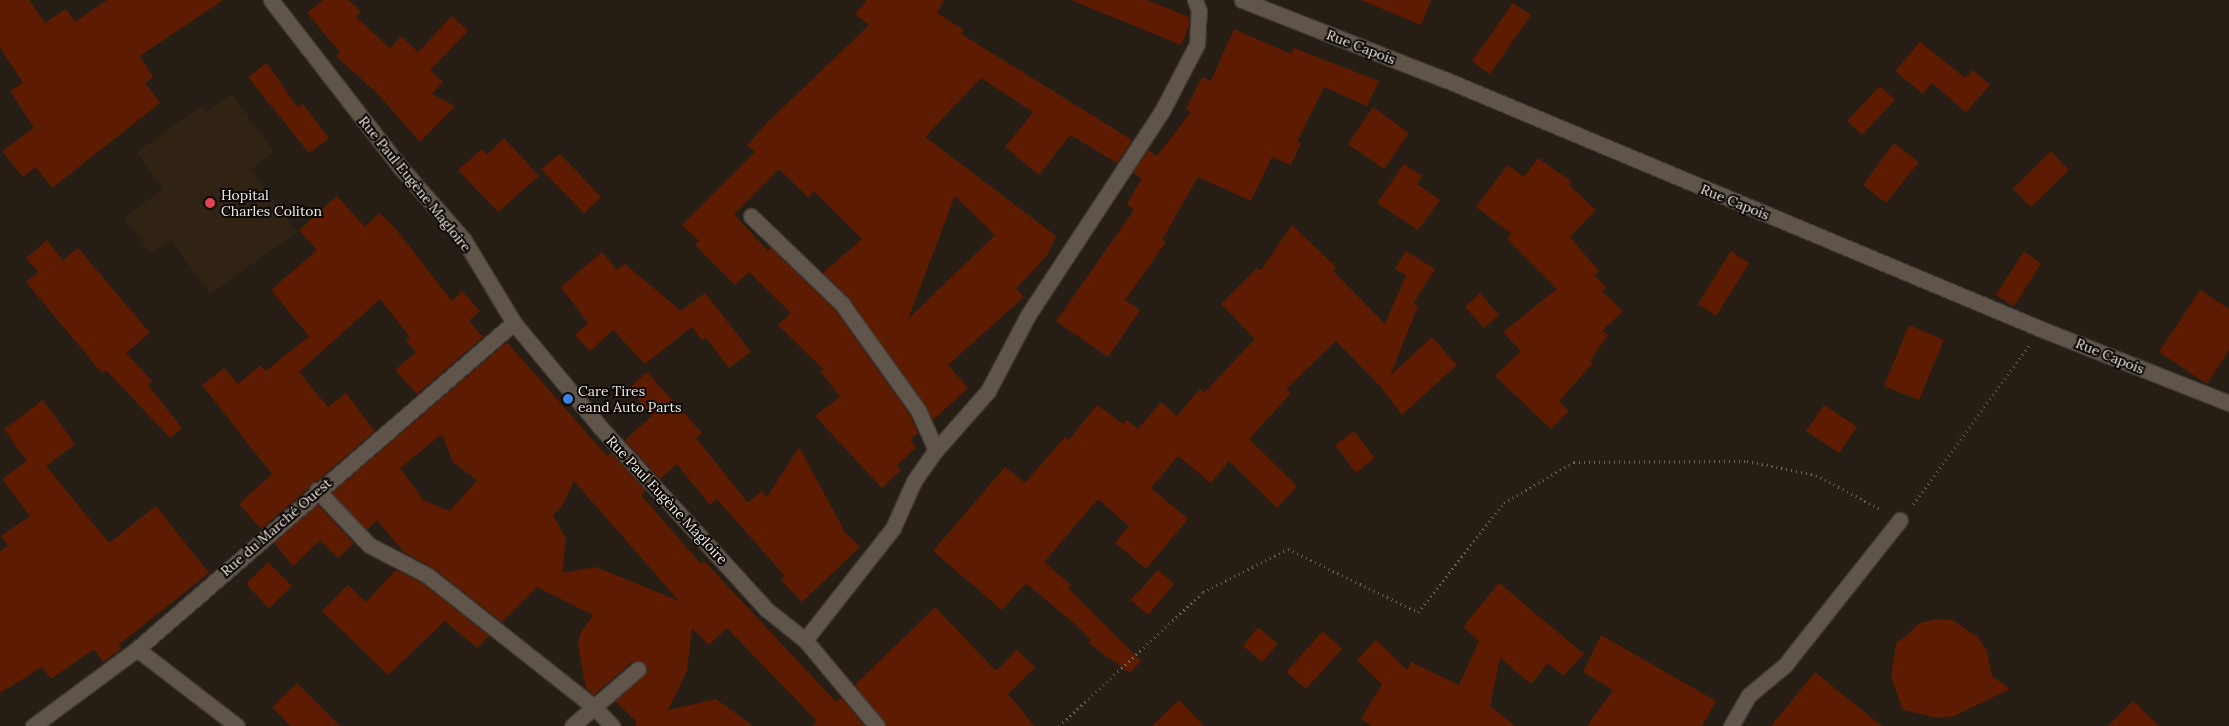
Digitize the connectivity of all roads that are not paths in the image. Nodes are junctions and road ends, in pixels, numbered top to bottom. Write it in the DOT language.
graph roads {
  1 [pos="271,0"];
  2 [pos="1195,0"];
  3 [pos="1242,0"];
  4 [pos="751,216"];
  5 [pos="514,323"];
  6 [pos="2229,402"];
  7 [pos="936,450"];
  8 [pos="318,490"];
  9 [pos="1900,520"];
  10 [pos="805,640"];
  11 [pos="137,650"];
  12 [pos="638,669"];
  13 [pos="593,706"];
  14 [pos="33,726"];
  15 [pos="237,726"];
  16 [pos="572,726"];
  17 [pos="612,726"];
  18 [pos="876,726"];
  19 [pos="1731,726"];
  1 -- 5 [label="street, Rue Paul Eugène Magloire"];
  2 -- 7 [label="street"];
  3 -- 6 [label="street, Rue Capois"];
  4 -- 7 [label="street"];
  5 -- 8 [label="street, Rue du Marché Ouest"];
  5 -- 10 [label="street, Rue Paul Eugène Magloire"];
  7 -- 10 [label="street"];
  8 -- 11 [label="street, Rue du Marché Ouest"];
  8 -- 13 [label="street"];
  9 -- 19 [label="street"];
  10 -- 18 [label="street, Rue Paul Eugène Magloire"];
  11 -- 14 [label="street, Rue du Marché Ouest"];
  11 -- 15 [label="street"];
  12 -- 13 [label="street"];
  13 -- 16 [label="street"];
  13 -- 17 [label="street"];
}
